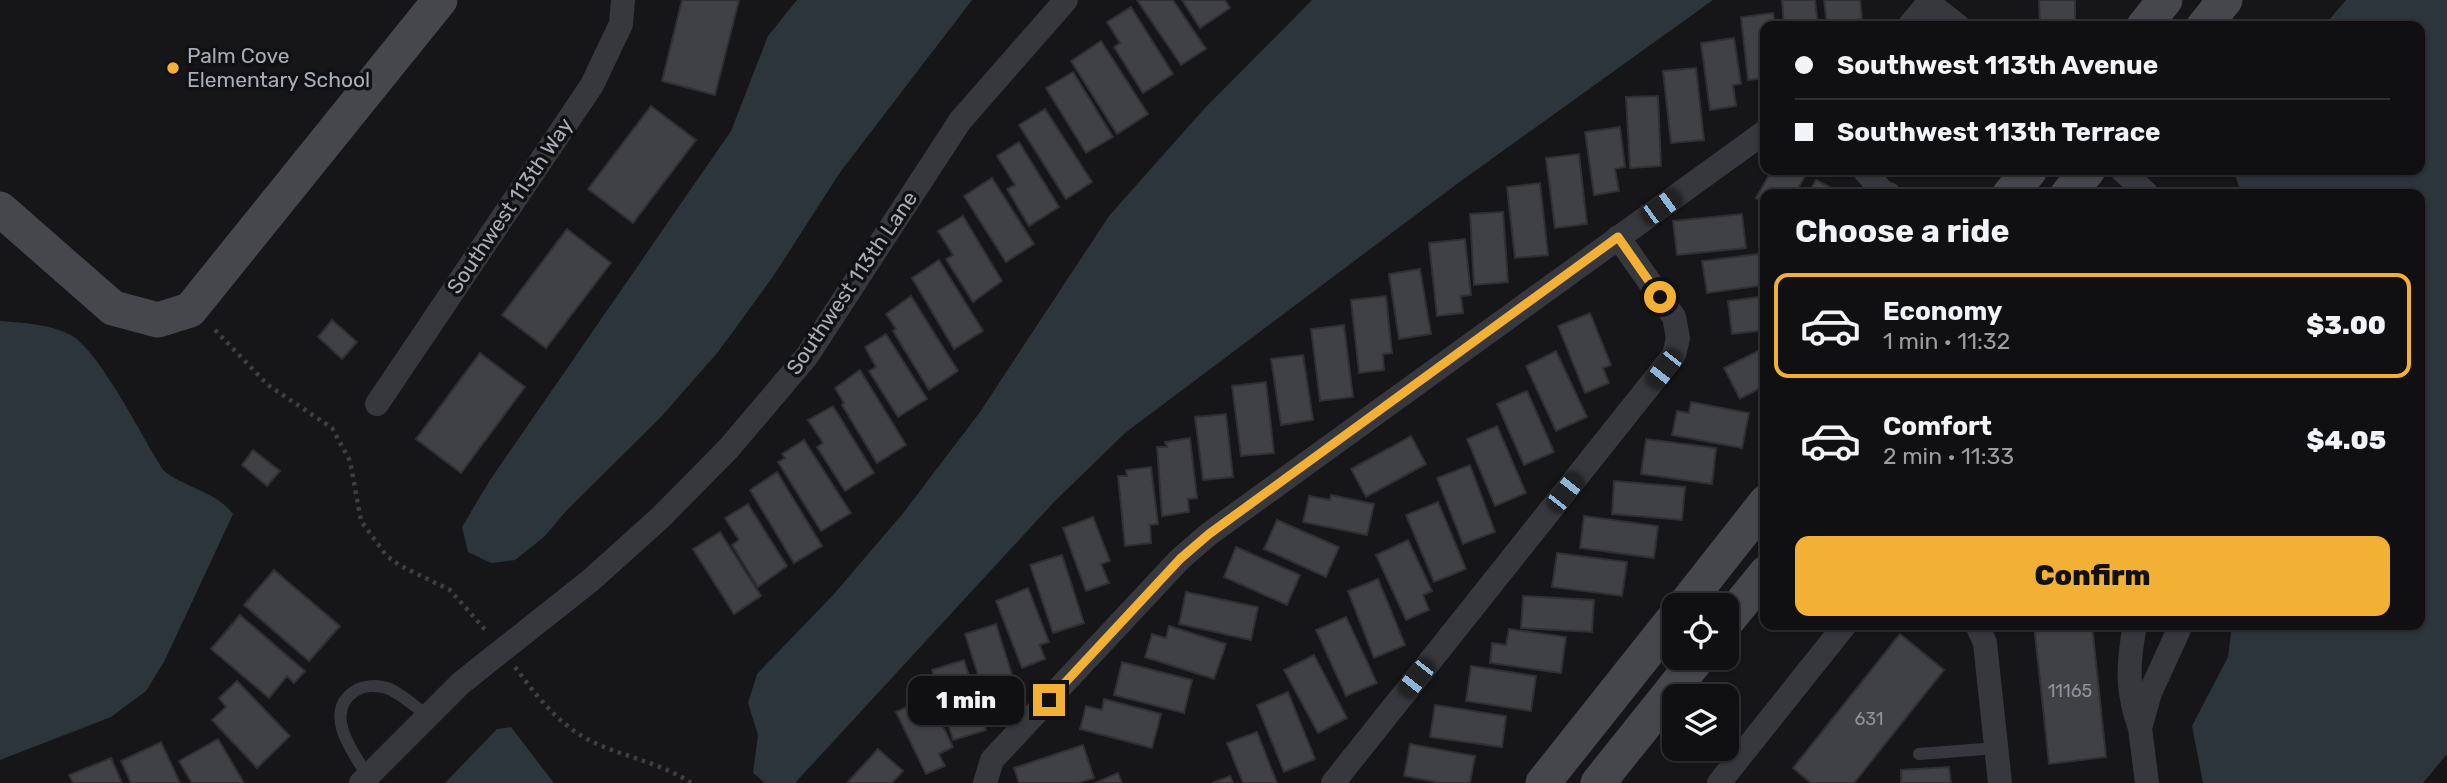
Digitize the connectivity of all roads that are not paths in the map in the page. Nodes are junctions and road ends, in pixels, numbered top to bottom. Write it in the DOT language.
graph roads {
  1 [pos="440,0"];
  2 [pos="623,0"];
  3 [pos="1066,0"];
  4 [pos="2165,0"];
  5 [pos="2225,0"];
  6 [pos="1930,2"];
  7 [pos="1913,21"];
  8 [pos="1952,21"];
  9 [pos="2148,21"];
  10 [pos="2208,21"];
  11 [pos="1760,135"];
  12 [pos="1869,175"];
  13 [pos="2026,175"];
  14 [pos="2127,175"];
  15 [pos="1884,189"];
  16 [pos="2014,189"];
  17 [pos="2142,189"];
  18 [pos="0,209"];
  19 [pos="1618,237"];
  20 [pos="377,404"];
  21 [pos="1760,510"];
  22 [pos="1760,580"];
  23 [pos="1694,593"];
  24 [pos="1739,606"];
  25 [pos="1841,630"];
  26 [pos="1980,630"];
  27 [pos="2134,630"];
  28 [pos="2179,630"];
  29 [pos="1662,633"];
  30 [pos="1688,670"];
  31 [pos="428,716"];
  32 [pos="2140,727"];
  33 [pos="1997,748"];
  34 [pos="1919,754"];
  35 [pos="364,780"];
  36 [pos="985,783"];
  37 [pos="1333,783"];
  38 [pos="1543,783"];
  39 [pos="1598,783"];
  40 [pos="1719,783"];
  41 [pos="2000,783"];
  42 [pos="2147,783"];
  1 -- 18 [label="main road"];
  2 -- 20 [label="street, Southwest 113th Way"];
  3 -- 31 [label="street, Southwest 113th Lane"];
  4 -- 9 [label="main road"];
  5 -- 10 [label="main road"];
  6 -- 7 [label="street"];
  6 -- 8 [label="street"];
  11 -- 19 [label="street"];
  12 -- 15 [label="street"];
  13 -- 16 [label="main road"];
  14 -- 17 [label="street"];
  19 -- 36 [label="street"];
  19 -- 37 [label="street"];
  21 -- 23 [label="main road"];
  22 -- 24 [label="main road"];
  25 -- 40 [label="street"];
  26 -- 33 [label="street"];
  27 -- 32 [label="street"];
  28 -- 32 [label="street"];
  29 -- 38 [label="main road"];
  30 -- 39 [label="main road"];
  31 -- 35 [label="street"];
  31 -- 35 [label="lane"];
  32 -- 42 [label="street"];
  33 -- 34 [label="lane"];
  33 -- 41 [label="street"];
}
